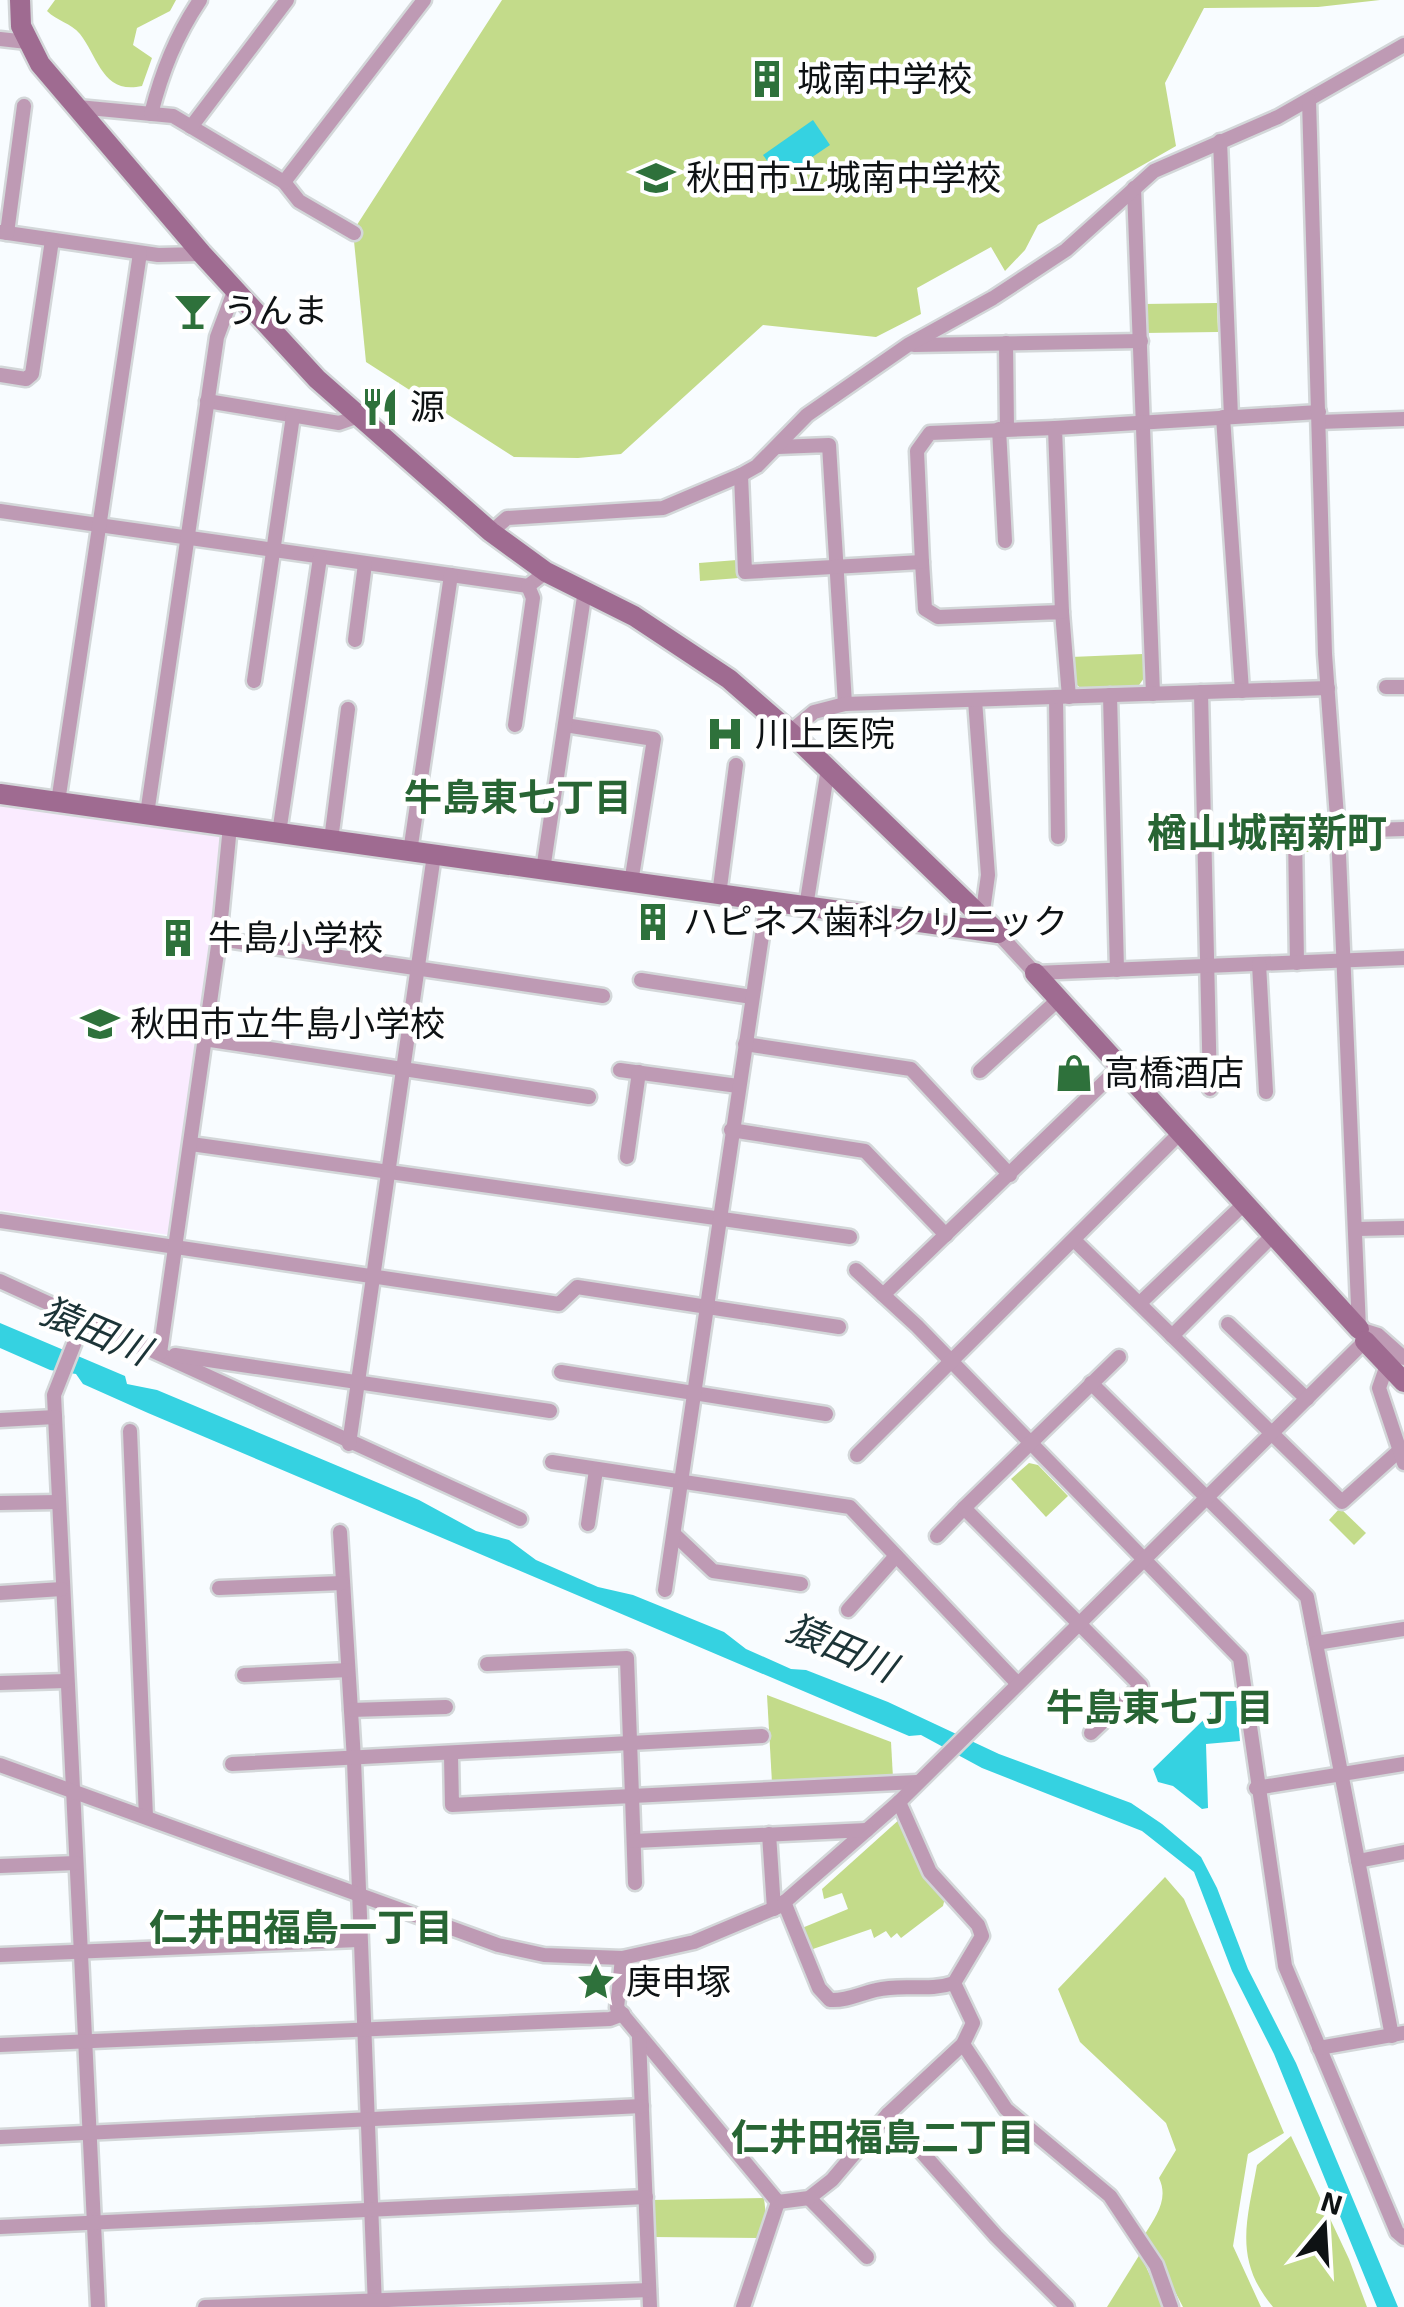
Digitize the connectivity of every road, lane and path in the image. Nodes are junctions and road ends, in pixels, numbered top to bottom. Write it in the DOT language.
graph roads {
  1 [pos="20,0"];
  2 [pos="200,0"];
  3 [pos="287,0"];
  4 [pos="424,0"];
  5 [pos="0,39"];
  6 [pos="26,42"];
  7 [pos="1404,45"];
  8 [pos="1308,100"];
  9 [pos="24,106"];
  10 [pos="78,106"];
  11 [pos="151,114"];
  12 [pos="191,127"];
  13 [pos="1220,141"];
  14 [pos="284,182"];
  15 [pos="1134,188"];
  16 [pos="3,233"];
  17 [pos="354,233"];
  18 [pos="52,240"];
  19 [pos="140,253"];
  20 [pos="202,254"];
  21 [pos="235,290"];
  22 [pos="1141,341"];
  23 [pos="1006,343"];
  24 [pos="908,345"];
  25 [pos="0,375"];
  26 [pos="207,401"];
  27 [pos="293,416"];
  28 [pos="359,416"];
  29 [pos="1227,417"];
  30 [pos="1319,417"];
  31 [pos="1404,419"];
  32 [pos="1143,422"];
  33 [pos="1055,428"];
  34 [pos="1003,429"];
  35 [pos="778,447"];
  36 [pos="740,475"];
  37 [pos="0,511"];
  38 [pos="98,526"];
  39 [pos="491,532"];
  40 [pos="186,538"];
  41 [pos="1005,541"];
  42 [pos="274,551"];
  43 [pos="320,558"];
  44 [pos="922,562"];
  45 [pos="365,564"];
  46 [pos="834,569"];
  47 [pos="546,572"];
  48 [pos="451,576"];
  49 [pos="528,586"];
  50 [pos="585,590"];
  51 [pos="1062,612"];
  52 [pos="355,640"];
  53 [pos="254,681"];
  54 [pos="1386,687"];
  55 [pos="1404,687"];
  56 [pos="1328,688"];
  57 [pos="1242,691"];
  58 [pos="1201,692"];
  59 [pos="1154,694"];
  60 [pos="1110,695"];
  61 [pos="1062,697"];
  62 [pos="975,700"];
  63 [pos="845,704"];
  64 [pos="348,710"];
  65 [pos="516,725"];
  66 [pos="565,725"];
  67 [pos="790,732"];
  68 [pos="736,765"];
  69 [pos="828,768"];
  70 [pos="0,794"];
  71 [pos="58,802"];
  72 [pos="146,814"];
  73 [pos="230,826"];
  74 [pos="1404,828"];
  75 [pos="1338,831"];
  76 [pos="278,833"];
  77 [pos="1295,833"];
  78 [pos="1058,837"];
  79 [pos="331,840"];
  80 [pos="410,852"];
  81 [pos="434,855"];
  82 [pos="543,870"];
  83 [pos="630,883"];
  84 [pos="719,895"];
  85 [pos="767,902"];
  86 [pos="806,908"];
  87 [pos="982,918"];
  88 [pos="998,933"];
  89 [pos="219,939"];
  90 [pos="1404,958"];
  91 [pos="1342,961"];
  92 [pos="1297,963"];
  93 [pos="1259,964"];
  94 [pos="1206,966"];
  95 [pos="418,970"];
  96 [pos="1117,970"];
  97 [pos="1036,973"];
  98 [pos="641,980"];
  99 [pos="603,996"];
  100 [pos="752,997"];
  101 [pos="1059,998"];
  102 [pos="204,1039"];
  103 [pos="745,1044"];
  104 [pos="1121,1066"];
  105 [pos="403,1068"];
  106 [pos="620,1070"];
  107 [pos="639,1072"];
  108 [pos="980,1072"];
  109 [pos="738,1086"];
  110 [pos="1210,1089"];
  111 [pos="1266,1092"];
  112 [pos="590,1097"];
  113 [pos="732,1130"];
  114 [pos="1181,1132"];
  115 [pos="191,1144"];
  116 [pos="627,1157"];
  117 [pos="388,1170"];
  118 [pos="1010,1174"];
  119 [pos="1245,1204"];
  120 [pos="718,1216"];
  121 [pos="0,1221"];
  122 [pos="1404,1228"];
  123 [pos="1358,1229"];
  124 [pos="1274,1234"];
  125 [pos="946,1236"];
  126 [pos="850,1238"];
  127 [pos="1074,1240"];
  128 [pos="176,1248"];
  129 [pos="856,1270"];
  130 [pos="373,1274"];
  131 [pos="0,1281"];
  132 [pos="883,1295"];
  133 [pos="1140,1303"];
  134 [pos="704,1307"];
  135 [pos="84,1319"];
  136 [pos="1228,1324"];
  137 [pos="839,1328"];
  138 [pos="1362,1335"];
  139 [pos="1172,1336"];
  140 [pos="160,1353"];
  141 [pos="1119,1357"];
  142 [pos="1395,1361"];
  143 [pos="951,1362"];
  144 [pos="562,1372"];
  145 [pos="359,1381"];
  146 [pos="1404,1382"];
  147 [pos="1091,1384"];
  148 [pos="696,1395"];
  149 [pos="1307,1400"];
  150 [pos="550,1411"];
  151 [pos="826,1414"];
  152 [pos="55,1417"];
  153 [pos="0,1420"];
  154 [pos="130,1431"];
  155 [pos="1271,1434"];
  156 [pos="1029,1442"];
  157 [pos="348,1444"];
  158 [pos="856,1454"];
  159 [pos="1402,1457"];
  160 [pos="552,1462"];
  161 [pos="596,1470"];
  162 [pos="684,1482"];
  163 [pos="1208,1499"];
  164 [pos="0,1502"];
  165 [pos="58,1502"];
  166 [pos="964,1508"];
  167 [pos="520,1519"];
  168 [pos="588,1524"];
  169 [pos="340,1532"];
  170 [pos="675,1535"];
  171 [pos="938,1536"];
  172 [pos="896,1556"];
  173 [pos="1142,1558"];
  174 [pos="342,1583"];
  175 [pos="802,1584"];
  176 [pos="219,1588"];
  177 [pos="62,1589"];
  178 [pos="665,1590"];
  179 [pos="0,1594"];
  180 [pos="848,1610"];
  181 [pos="1077,1624"];
  182 [pos="1404,1629"];
  183 [pos="1316,1643"];
  184 [pos="487,1664"];
  185 [pos="348,1670"];
  186 [pos="244,1676"];
  187 [pos="66,1681"];
  188 [pos="0,1683"];
  189 [pos="1017,1684"];
  190 [pos="446,1707"];
  191 [pos="351,1710"];
  192 [pos="1091,1733"];
  193 [pos="762,1736"];
  194 [pos="631,1746"];
  195 [pos="451,1756"];
  196 [pos="354,1760"];
  197 [pos="232,1764"];
  198 [pos="1404,1764"];
  199 [pos="0,1765"];
  200 [pos="1341,1774"];
  201 [pos="917,1782"];
  202 [pos="1256,1788"];
  203 [pos="72,1790"];
  204 [pos="632,1796"];
  205 [pos="899,1802"];
  206 [pos="146,1816"];
  207 [pos="867,1830"];
  208 [pos="769,1834"];
  209 [pos="634,1841"];
  210 [pos="1404,1852"];
  211 [pos="1358,1861"];
  212 [pos="76,1863"];
  213 [pos="0,1866"];
  214 [pos="636,1883"];
  215 [pos="356,1895"];
  216 [pos="779,1906"];
  217 [pos="358,1940"];
  218 [pos="80,1950"];
  219 [pos="0,1955"];
  220 [pos="622,1958"];
  221 [pos="954,1982"];
  222 [pos="622,2014"];
  223 [pos="362,2031"];
  224 [pos="1398,2035"];
  225 [pos="640,2036"];
  226 [pos="84,2041"];
  227 [pos="963,2044"];
  228 [pos="0,2046"];
  229 [pos="1320,2048"];
  230 [pos="642,2106"];
  231 [pos="888,2114"];
  232 [pos="366,2120"];
  233 [pos="89,2133"];
  234 [pos="0,2137"];
  235 [pos="646,2197"];
  236 [pos="809,2198"];
  237 [pos="778,2202"];
  238 [pos="370,2209"];
  239 [pos="94,2223"];
  240 [pos="0,2227"];
  241 [pos="1404,2238"];
  242 [pos="868,2257"];
  243 [pos="650,2290"];
  244 [pos="375,2303"];
  245 [pos="98,2307"];
  246 [pos="205,2307"];
  247 [pos="650,2307"];
  248 [pos="743,2307"];
  249 [pos="1067,2307"];
  250 [pos="1171,2307"];
  1 -- 6 [label="street"];
  2 -- 11 [label="street"];
  3 -- 12 [label="street"];
  4 -- 14 [label="street"];
  5 -- 6 [label="street"];
  6 -- 10 [label="street"];
  7 -- 8 [label="street"];
  8 -- 13 [label="street"];
  8 -- 30 [label="street"];
  9 -- 16 [label="street"];
  10 -- 11 [label="street"];
  10 -- 20 [label="street"];
  11 -- 12 [label="street"];
  12 -- 14 [label="street"];
  13 -- 15 [label="street"];
  13 -- 29 [label="street"];
  14 -- 17 [label="street"];
  15 -- 22 [label="street"];
  15 -- 24 [label="street"];
  16 -- 18 [label="street"];
  18 -- 19 [label="street"];
  18 -- 25 [label="street"];
  19 -- 20 [label="street"];
  19 -- 38 [label="street"];
  20 -- 21 [label="street"];
  21 -- 26 [label="street"];
  21 -- 28 [label="street"];
  22 -- 23 [label="street"];
  22 -- 32 [label="street"];
  23 -- 24 [label="street"];
  23 -- 34 [label="street"];
  24 -- 35 [label="street"];
  26 -- 27 [label="street"];
  26 -- 40 [label="street"];
  27 -- 28 [label="street"];
  27 -- 42 [label="street"];
  28 -- 39 [label="street"];
  29 -- 30 [label="street"];
  29 -- 32 [label="street"];
  29 -- 57 [label="street"];
  30 -- 31 [label="street"];
  30 -- 56 [label="street"];
  32 -- 33 [label="street"];
  32 -- 59 [label="street"];
  33 -- 34 [label="street"];
  33 -- 51 [label="street"];
  34 -- 41 [label="street"];
  34 -- 44 [label="street"];
  35 -- 36 [label="street"];
  35 -- 46 [label="street"];
  36 -- 39 [label="street"];
  36 -- 46 [label="street"];
  37 -- 38 [label="street"];
  38 -- 40 [label="street"];
  38 -- 71 [label="street"];
  39 -- 47 [label="street"];
  40 -- 42 [label="street"];
  40 -- 72 [label="street"];
  42 -- 43 [label="street"];
  42 -- 53 [label="street"];
  43 -- 45 [label="street"];
  43 -- 76 [label="street"];
  44 -- 46 [label="street"];
  44 -- 51 [label="street"];
  45 -- 48 [label="street"];
  45 -- 52 [label="street"];
  46 -- 63 [label="street"];
  47 -- 49 [label="street"];
  47 -- 50 [label="street"];
  48 -- 49 [label="street"];
  48 -- 80 [label="street"];
  49 -- 65 [label="street"];
  50 -- 66 [label="street"];
  50 -- 67 [label="street"];
  51 -- 61 [label="street"];
  54 -- 55 [label="street"];
  56 -- 57 [label="street"];
  56 -- 75 [label="street"];
  57 -- 58 [label="street"];
  58 -- 59 [label="street"];
  58 -- 94 [label="street"];
  59 -- 60 [label="street"];
  60 -- 61 [label="street"];
  60 -- 96 [label="street"];
  61 -- 62 [label="street"];
  61 -- 78 [label="street"];
  62 -- 63 [label="street"];
  62 -- 87 [label="street"];
  63 -- 67 [label="street"];
  64 -- 79 [label="street"];
  66 -- 82 [label="street"];
  66 -- 83 [label="street"];
  67 -- 69 [label="street"];
  68 -- 84 [label="street"];
  69 -- 86 [label="street"];
  69 -- 87 [label="street"];
  70 -- 71 [label="street"];
  71 -- 72 [label="street"];
  72 -- 73 [label="street"];
  73 -- 76 [label="street"];
  73 -- 89 [label="street"];
  74 -- 75 [label="street"];
  75 -- 91 [label="street"];
  76 -- 79 [label="street"];
  77 -- 92 [label="street"];
  79 -- 80 [label="street"];
  80 -- 81 [label="street"];
  81 -- 82 [label="street"];
  81 -- 95 [label="street"];
  82 -- 83 [label="street"];
  83 -- 84 [label="street"];
  84 -- 85 [label="street"];
  85 -- 86 [label="street"];
  85 -- 100 [label="street"];
  86 -- 88 [label="street"];
  87 -- 88 [label="street"];
  88 -- 97 [label="street"];
  89 -- 95 [label="street"];
  89 -- 102 [label="street"];
  90 -- 91 [label="street"];
  91 -- 92 [label="street"];
  91 -- 123 [label="street"];
  92 -- 93 [label="street"];
  93 -- 94 [label="street"];
  93 -- 111 [label="street"];
  94 -- 96 [label="street"];
  94 -- 110 [label="street"];
  95 -- 99 [label="street"];
  95 -- 105 [label="street"];
  96 -- 97 [label="street"];
  97 -- 101 [label="street"];
  98 -- 100 [label="street"];
  100 -- 103 [label="street"];
  101 -- 104 [label="street"];
  101 -- 108 [label="street"];
  102 -- 105 [label="street"];
  102 -- 115 [label="street"];
  103 -- 109 [label="street"];
  103 -- 118 [label="street"];
  104 -- 114 [label="street"];
  104 -- 118 [label="street"];
  105 -- 112 [label="street"];
  105 -- 117 [label="street"];
  106 -- 107 [label="street"];
  107 -- 109 [label="street"];
  107 -- 116 [label="street"];
  109 -- 113 [label="street"];
  113 -- 120 [label="street"];
  113 -- 125 [label="street"];
  114 -- 119 [label="street"];
  114 -- 127 [label="street"];
  115 -- 117 [label="street"];
  115 -- 128 [label="street"];
  117 -- 120 [label="street"];
  117 -- 130 [label="street"];
  118 -- 125 [label="street"];
  119 -- 124 [label="street"];
  119 -- 133 [label="street"];
  120 -- 126 [label="street"];
  120 -- 134 [label="street"];
  121 -- 128 [label="street"];
  122 -- 123 [label="street"];
  123 -- 138 [label="street"];
  124 -- 138 [label="street"];
  124 -- 139 [label="street"];
  125 -- 132 [label="street"];
  127 -- 133 [label="street"];
  127 -- 143 [label="street"];
  128 -- 130 [label="street"];
  128 -- 140 [label="street"];
  129 -- 132 [label="street"];
  130 -- 134 [label="street"];
  130 -- 145 [label="street"];
  131 -- 135 [label="street"];
  132 -- 143 [label="street"];
  133 -- 139 [label="street"];
  134 -- 137 [label="street"];
  134 -- 148 [label="street"];
  135 -- 140 [label="street"];
  135 -- 152 [label="street"];
  136 -- 149 [label="street"];
  138 -- 142 [label="street"];
  138 -- 149 [label="street"];
  139 -- 155 [label="street"];
  140 -- 145 [label="street"];
  140 -- 157 [label="street"];
  141 -- 147 [label="street"];
  142 -- 146 [label="street"];
  142 -- 159 [label="street"];
  143 -- 156 [label="street"];
  143 -- 158 [label="street"];
  144 -- 148 [label="street"];
  145 -- 150 [label="street"];
  145 -- 157 [label="street"];
  147 -- 156 [label="street"];
  147 -- 163 [label="street"];
  148 -- 151 [label="street"];
  148 -- 162 [label="street"];
  149 -- 155 [label="street"];
  152 -- 153 [label="street"];
  152 -- 165 [label="street"];
  154 -- 206 [label="street"];
  155 -- 159 [label="street"];
  155 -- 163 [label="street"];
  156 -- 166 [label="street"];
  156 -- 173 [label="street"];
  157 -- 167 [label="street"];
  160 -- 161 [label="street"];
  161 -- 162 [label="street"];
  161 -- 168 [label="street"];
  162 -- 170 [label="street"];
  162 -- 172 [label="street"];
  163 -- 173 [label="street"];
  163 -- 183 [label="street"];
  164 -- 165 [label="street"];
  165 -- 177 [label="street"];
  166 -- 171 [label="street"];
  166 -- 181 [label="street"];
  169 -- 174 [label="street"];
  170 -- 175 [label="street"];
  170 -- 178 [label="street"];
  172 -- 180 [label="street"];
  172 -- 189 [label="street"];
  173 -- 181 [label="street"];
  173 -- 202 [label="street"];
  174 -- 176 [label="street"];
  174 -- 185 [label="street"];
  177 -- 179 [label="street"];
  177 -- 187 [label="street"];
  181 -- 189 [label="street"];
  181 -- 192 [label="street"];
  182 -- 183 [label="street"];
  183 -- 200 [label="street"];
  184 -- 194 [label="street"];
  185 -- 186 [label="street"];
  185 -- 191 [label="street"];
  187 -- 188 [label="street"];
  187 -- 203 [label="street"];
  189 -- 201 [label="street"];
  190 -- 191 [label="street"];
  191 -- 196 [label="street"];
  193 -- 194 [label="street"];
  194 -- 195 [label="street"];
  194 -- 204 [label="street"];
  195 -- 196 [label="street"];
  195 -- 204 [label="street"];
  196 -- 197 [label="street"];
  196 -- 215 [label="street"];
  198 -- 200 [label="street"];
  199 -- 203 [label="street"];
  200 -- 202 [label="street"];
  200 -- 211 [label="street"];
  201 -- 204 [label="street"];
  201 -- 205 [label="street"];
  202 -- 229 [label="street"];
  203 -- 206 [label="street"];
  203 -- 212 [label="street"];
  204 -- 209 [label="street"];
  205 -- 207 [label="street"];
  205 -- 221 [label="street"];
  206 -- 215 [label="street"];
  207 -- 208 [label="street"];
  207 -- 216 [label="street"];
  208 -- 209 [label="street"];
  208 -- 216 [label="street"];
  209 -- 214 [label="street"];
  210 -- 211 [label="street"];
  211 -- 224 [label="street"];
  212 -- 213 [label="street"];
  212 -- 218 [label="street"];
  215 -- 217 [label="street"];
  215 -- 220 [label="street"];
  216 -- 220 [label="street"];
  216 -- 221 [label="street"];
  217 -- 218 [label="street"];
  217 -- 223 [label="street"];
  218 -- 219 [label="street"];
  218 -- 226 [label="street"];
  220 -- 222 [label="street"];
  221 -- 227 [label="street"];
  222 -- 223 [label="street"];
  222 -- 225 [label="street"];
  223 -- 226 [label="street"];
  223 -- 232 [label="street"];
  224 -- 229 [label="street"];
  225 -- 230 [label="street"];
  225 -- 237 [label="street"];
  226 -- 228 [label="street"];
  226 -- 233 [label="street"];
  227 -- 231 [label="street"];
  227 -- 250 [label="street"];
  229 -- 241 [label="street"];
  230 -- 232 [label="street"];
  230 -- 235 [label="street"];
  231 -- 236 [label="street"];
  231 -- 249 [label="street"];
  232 -- 233 [label="street"];
  232 -- 238 [label="street"];
  233 -- 234 [label="street"];
  233 -- 239 [label="street"];
  235 -- 238 [label="street"];
  235 -- 243 [label="street"];
  236 -- 237 [label="street"];
  236 -- 242 [label="street"];
  237 -- 248 [label="street"];
  238 -- 239 [label="street"];
  238 -- 244 [label="street"];
  239 -- 240 [label="street"];
  239 -- 245 [label="street"];
  243 -- 244 [label="street"];
  243 -- 247 [label="street"];
  244 -- 246 [label="street"];
}
